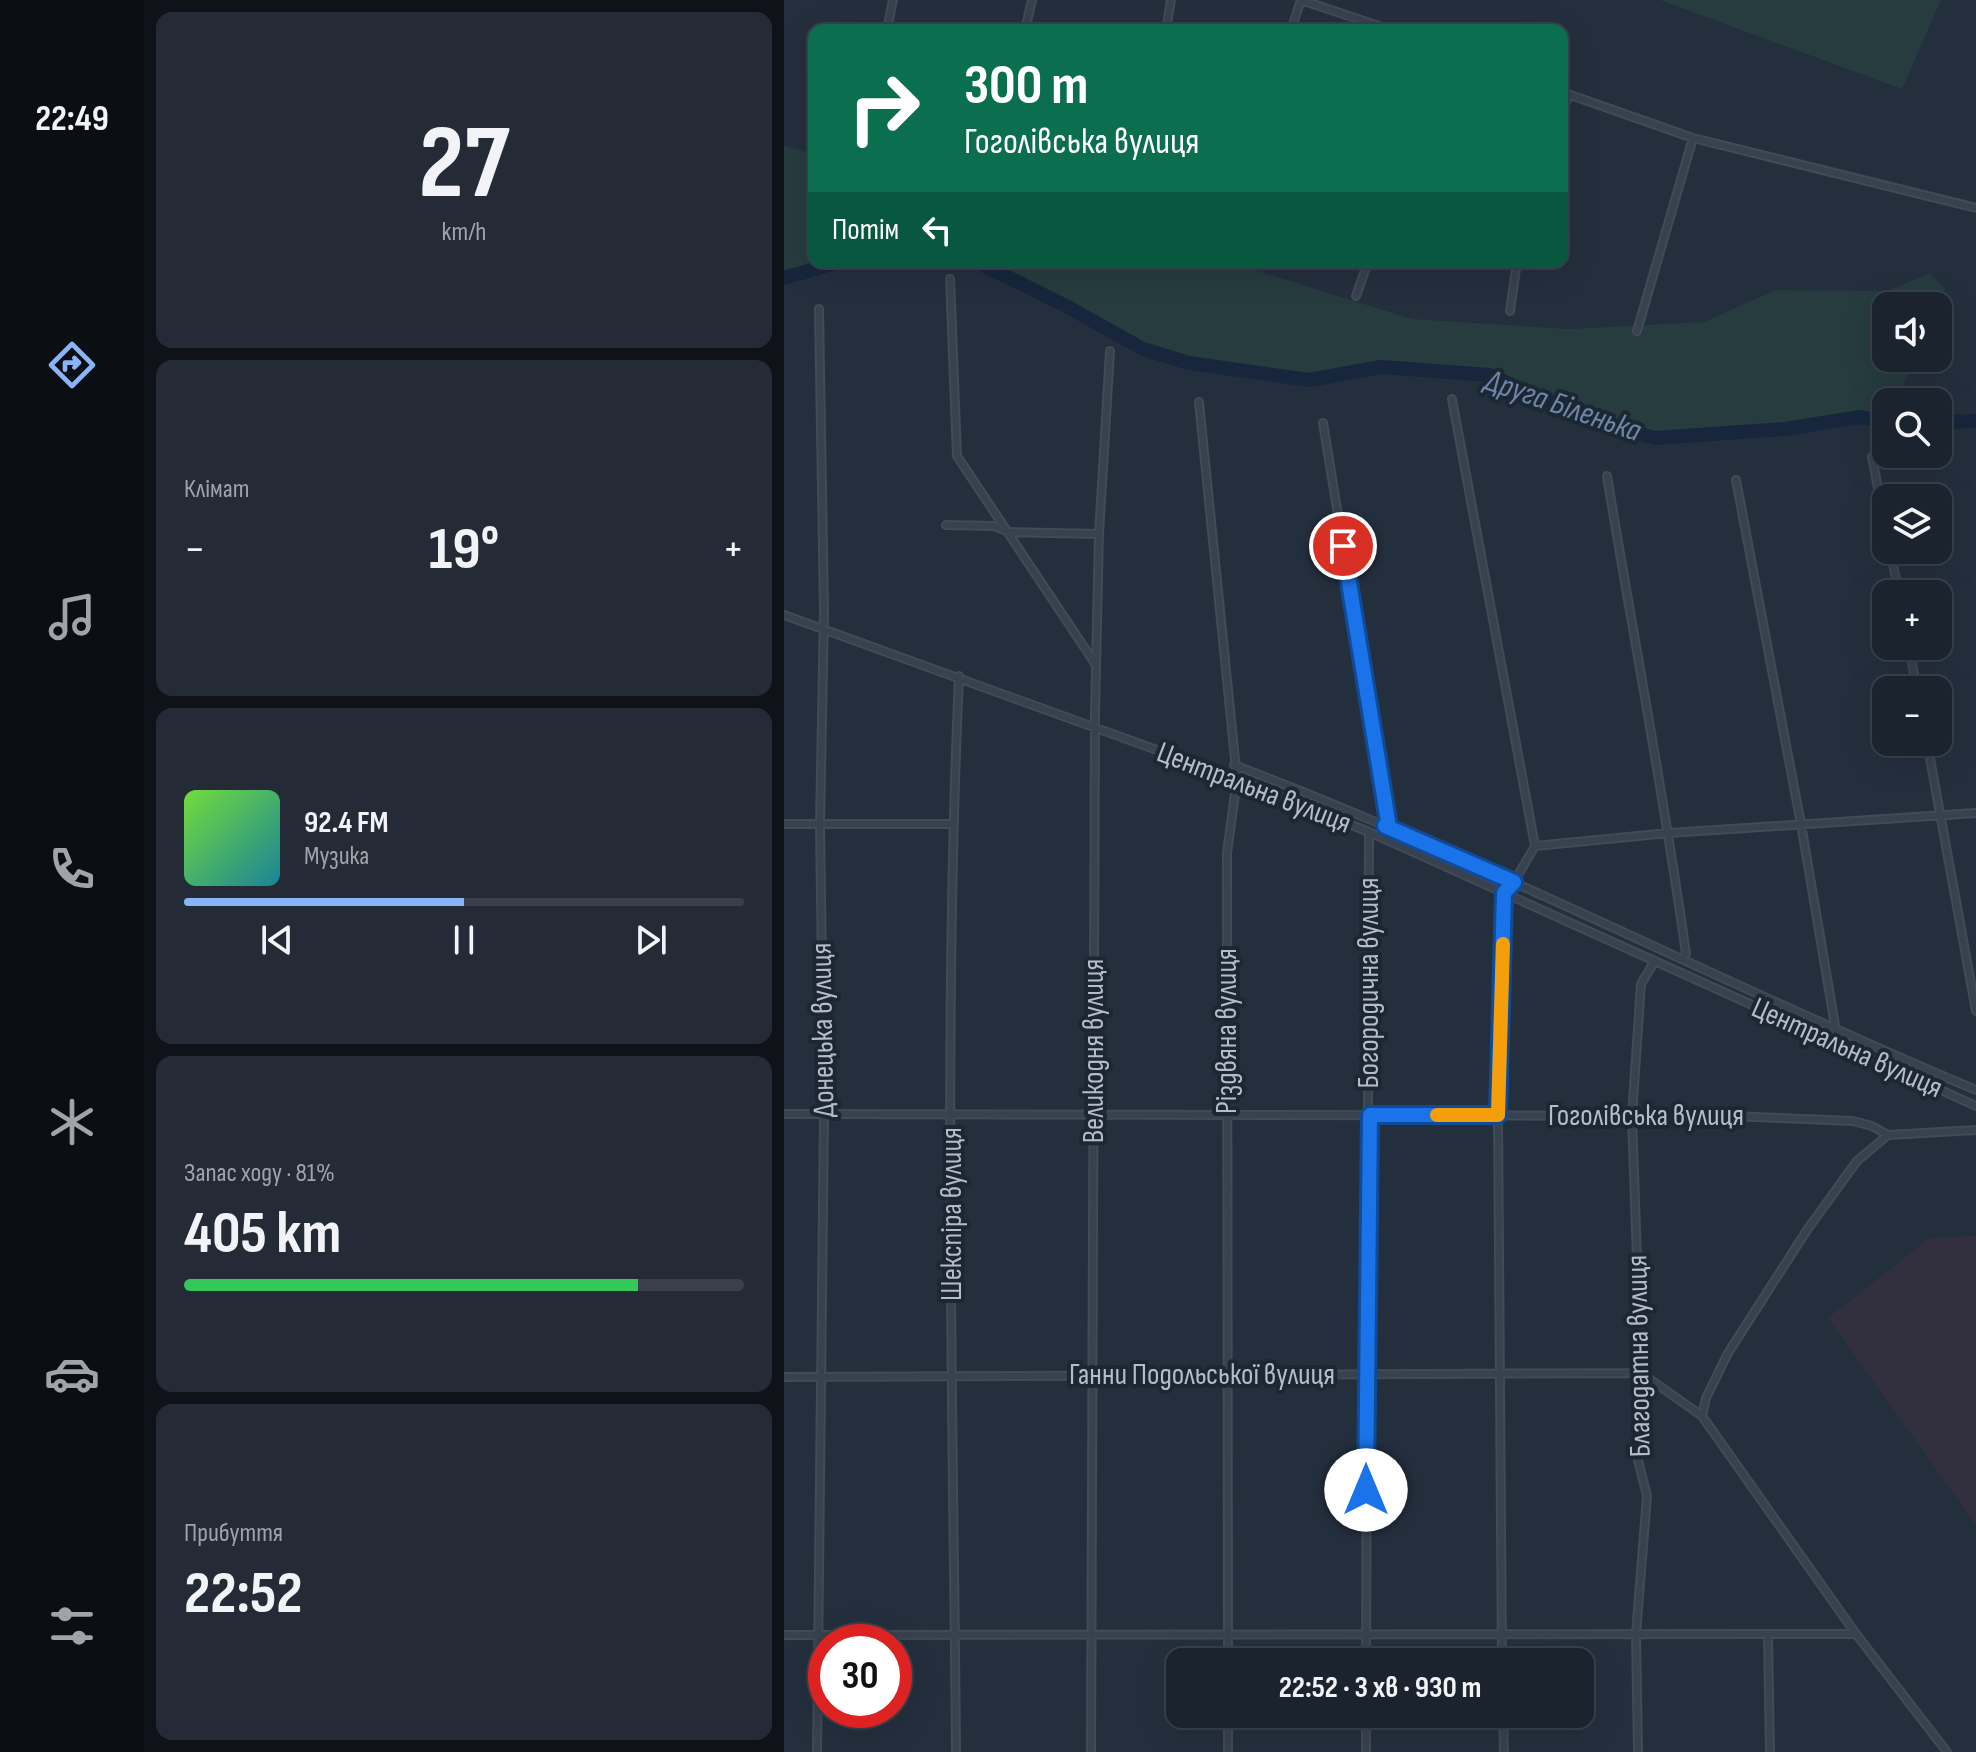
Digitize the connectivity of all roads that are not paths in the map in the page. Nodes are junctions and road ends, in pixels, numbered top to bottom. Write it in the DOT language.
graph roads {
  1 [pos="893,0"];
  2 [pos="1032,0"];
  3 [pos="1171,0"];
  4 [pos="1301,0"];
  5 [pos="888,24"];
  6 [pos="1026,24"];
  7 [pos="1167,24"];
  8 [pos="1293,24"];
  9 [pos="1373,24"];
  10 [pos="1568,94"];
  11 [pos="1693,138"];
  12 [pos="1976,208"];
  13 [pos="1366,268"];
  14 [pos="1516,268"];
  15 [pos="950,279"];
  16 [pos="1356,296"];
  17 [pos="819,309"];
  18 [pos="1510,311"];
  19 [pos="1637,331"];
  20 [pos="1110,351"];
  21 [pos="1452,399"];
  22 [pos="1199,402"];
  23 [pos="1323,423"];
  24 [pos="1607,476"];
  25 [pos="1736,480"];
  26 [pos="946,525"];
  27 [pos="1009,532"];
  28 [pos="1099,534"];
  29 [pos="784,615"];
  30 [pos="823,628"];
  31 [pos="1096,665"];
  32 [pos="959,676"];
  33 [pos="1097,728"];
  34 [pos="1930,756"];
  35 [pos="1234,765"];
  36 [pos="1237,779"];
  37 [pos="1976,813"];
  38 [pos="1942,816"];
  39 [pos="784,824"];
  40 [pos="820,824"];
  41 [pos="953,824"];
  42 [pos="1801,824"];
  43 [pos="1385,826"];
  44 [pos="1369,832"];
  45 [pos="1669,833"];
  46 [pos="1535,846"];
  47 [pos="1514,882"];
  48 [pos="1504,893"];
  49 [pos="1681,959"];
  50 [pos="1654,962"];
  51 [pos="1976,1011"];
  52 [pos="1836,1031"];
  53 [pos="1976,1090"];
  54 [pos="1976,1106"];
  55 [pos="784,1114"];
  56 [pos="824,1114"];
  57 [pos="951,1114"];
  58 [pos="1093,1115"];
  59 [pos="1227,1115"];
  60 [pos="1370,1115"];
  61 [pos="1498,1115"];
  62 [pos="1632,1116"];
  63 [pos="1976,1130"];
  64 [pos="1888,1135"];
  65 [pos="1641,1373"];
  66 [pos="1502,1374"];
  67 [pos="1228,1375"];
  68 [pos="1366,1375"];
  69 [pos="953,1376"];
  70 [pos="1093,1376"];
  71 [pos="784,1377"];
  72 [pos="821,1377"];
  73 [pos="1702,1416"];
  74 [pos="818,1624"];
  75 [pos="1636,1634"];
  76 [pos="1768,1634"];
  77 [pos="1856,1634"];
  78 [pos="784,1635"];
  79 [pos="808,1635"];
  80 [pos="912,1635"];
  81 [pos="955,1635"];
  82 [pos="1092,1635"];
  83 [pos="1228,1635"];
  84 [pos="1366,1635"];
  85 [pos="1502,1635"];
  86 [pos="1228,1648"];
  87 [pos="1366,1648"];
  88 [pos="1502,1648"];
  89 [pos="817,1728"];
  90 [pos="1228,1728"];
  91 [pos="1366,1728"];
  92 [pos="1503,1728"];
  93 [pos="817,1752"];
  94 [pos="956,1752"];
  95 [pos="1091,1752"];
  96 [pos="1228,1752"];
  97 [pos="1366,1752"];
  98 [pos="1504,1752"];
  99 [pos="1638,1752"];
  100 [pos="1770,1752"];
  101 [pos="1947,1752"];
  1 -- 5 [label="street"];
  2 -- 6 [label="street"];
  3 -- 7 [label="street"];
  4 -- 8 [label="street"];
  4 -- 9 [label="street"];
  10 -- 11 [label="street"];
  11 -- 12 [label="street"];
  11 -- 19 [label="street"];
  13 -- 16 [label="street"];
  14 -- 18 [label="street"];
  15 -- 27 [label="street"];
  17 -- 30 [label="street, Донецька вулиця"];
  20 -- 28 [label="street, Великодня вулиця"];
  21 -- 46 [label="street"];
  22 -- 35 [label="street, Різдвяна вулиця"];
  23 -- 43 [label="street"];
  24 -- 45 [label="street"];
  25 -- 42 [label="street"];
  26 -- 27 [label="street"];
  27 -- 28 [label="street"];
  27 -- 31 [label="street"];
  28 -- 31 [label="street, Великодня вулиця"];
  29 -- 30 [label="street, Центральна вулиця"];
  30 -- 32 [label="street, Центральна вулиця"];
  30 -- 40 [label="street, Донецька вулиця"];
  31 -- 33 [label="street, Великодня вулиця"];
  32 -- 33 [label="street, Центральна вулиця"];
  32 -- 41 [label="street, Шекспіра вулиця"];
  33 -- 36 [label="street, Центральна вулиця"];
  33 -- 58 [label="street, Великодня вулиця"];
  34 -- 38 [label="street"];
  35 -- 36 [label="street, Різдвяна вулиця"];
  35 -- 43 [label="street, Центральна вулиця"];
  36 -- 44 [label="street, Центральна вулиця"];
  36 -- 59 [label="street, Різдвяна вулиця"];
  37 -- 38 [label="street"];
  38 -- 42 [label="street"];
  38 -- 51 [label="street"];
  39 -- 40 [label="street"];
  40 -- 41 [label="street"];
  40 -- 56 [label="street, Донецька вулиця"];
  41 -- 57 [label="street, Шекспіра вулиця"];
  42 -- 45 [label="street"];
  42 -- 52 [label="street"];
  43 -- 47 [label="street, Центральна вулиця"];
  44 -- 48 [label="street, Центральна вулиця"];
  44 -- 60 [label="street, Богородична вулиця"];
  45 -- 46 [label="street"];
  45 -- 49 [label="street"];
  46 -- 47 [label="street"];
  47 -- 48 [label="street"];
  47 -- 49 [label="street, Центральна вулиця"];
  48 -- 50 [label="street, Центральна вулиця"];
  48 -- 61 [label="street"];
  49 -- 52 [label="street, Центральна вулиця"];
  50 -- 54 [label="street, Центральна вулиця"];
  50 -- 62 [label="street, Благодатна вулиця"];
  52 -- 53 [label="street, Центральна вулиця"];
  55 -- 56 [label="street, Гоголівська вулиця"];
  56 -- 57 [label="street, Гоголівська вулиця"];
  56 -- 72 [label="street, Донецька вулиця"];
  57 -- 58 [label="street, Гоголівська вулиця"];
  57 -- 69 [label="street, Шекспіра вулиця"];
  58 -- 59 [label="street, Гоголівська вулиця"];
  58 -- 70 [label="street, Великодня вулиця"];
  59 -- 60 [label="street, Гоголівська вулиця"];
  59 -- 67 [label="street, Різдвяна вулиця"];
  60 -- 61 [label="street, Гоголівська вулиця"];
  60 -- 68 [label="street, Богородична вулиця"];
  61 -- 62 [label="street, Гоголівська вулиця"];
  61 -- 66 [label="street"];
  62 -- 64 [label="street, Гоголівська вулиця"];
  62 -- 65 [label="street, Благодатна вулиця"];
  63 -- 64 [label="street, Гоголівська вулиця"];
  64 -- 73 [label="street"];
  65 -- 66 [label="street, Ганни Подольської вулиця"];
  65 -- 73 [label="street"];
  65 -- 75 [label="street, Благодатна вулиця"];
  66 -- 68 [label="street, Ганни Подольської вулиця"];
  66 -- 85 [label="street"];
  67 -- 68 [label="street, Ганни Подольської вулиця"];
  67 -- 70 [label="street, Ганни Подольської вулиця"];
  67 -- 83 [label="street, Різдвяна вулиця"];
  68 -- 84 [label="street, Богородична вулиця"];
  69 -- 70 [label="street, Ганни Подольської вулиця"];
  69 -- 72 [label="street, Ганни Подольської вулиця"];
  69 -- 81 [label="street, Шекспіра вулиця"];
  70 -- 82 [label="street, Великодня вулиця"];
  71 -- 72 [label="street, Ганни Подольської вулиця"];
  72 -- 74 [label="street, Донецька вулиця"];
  73 -- 77 [label="street"];
  75 -- 76 [label="street"];
  75 -- 85 [label="street"];
  75 -- 99 [label="street, Благодатна вулиця"];
  76 -- 77 [label="street"];
  76 -- 100 [label="street"];
  77 -- 101 [label="street"];
  78 -- 79 [label="street"];
  80 -- 81 [label="street"];
  81 -- 82 [label="street"];
  81 -- 94 [label="street, Шекспіра вулиця"];
  82 -- 83 [label="street"];
  82 -- 95 [label="street, Великодня вулиця"];
  83 -- 84 [label="street"];
  83 -- 86 [label="street, Різдвяна вулиця"];
  84 -- 85 [label="street"];
  84 -- 87 [label="street, Богородична вулиця"];
  85 -- 88 [label="street"];
  89 -- 93 [label="street, Донецька вулиця"];
  90 -- 96 [label="street"];
  91 -- 97 [label="street"];
  92 -- 98 [label="street"];
}
